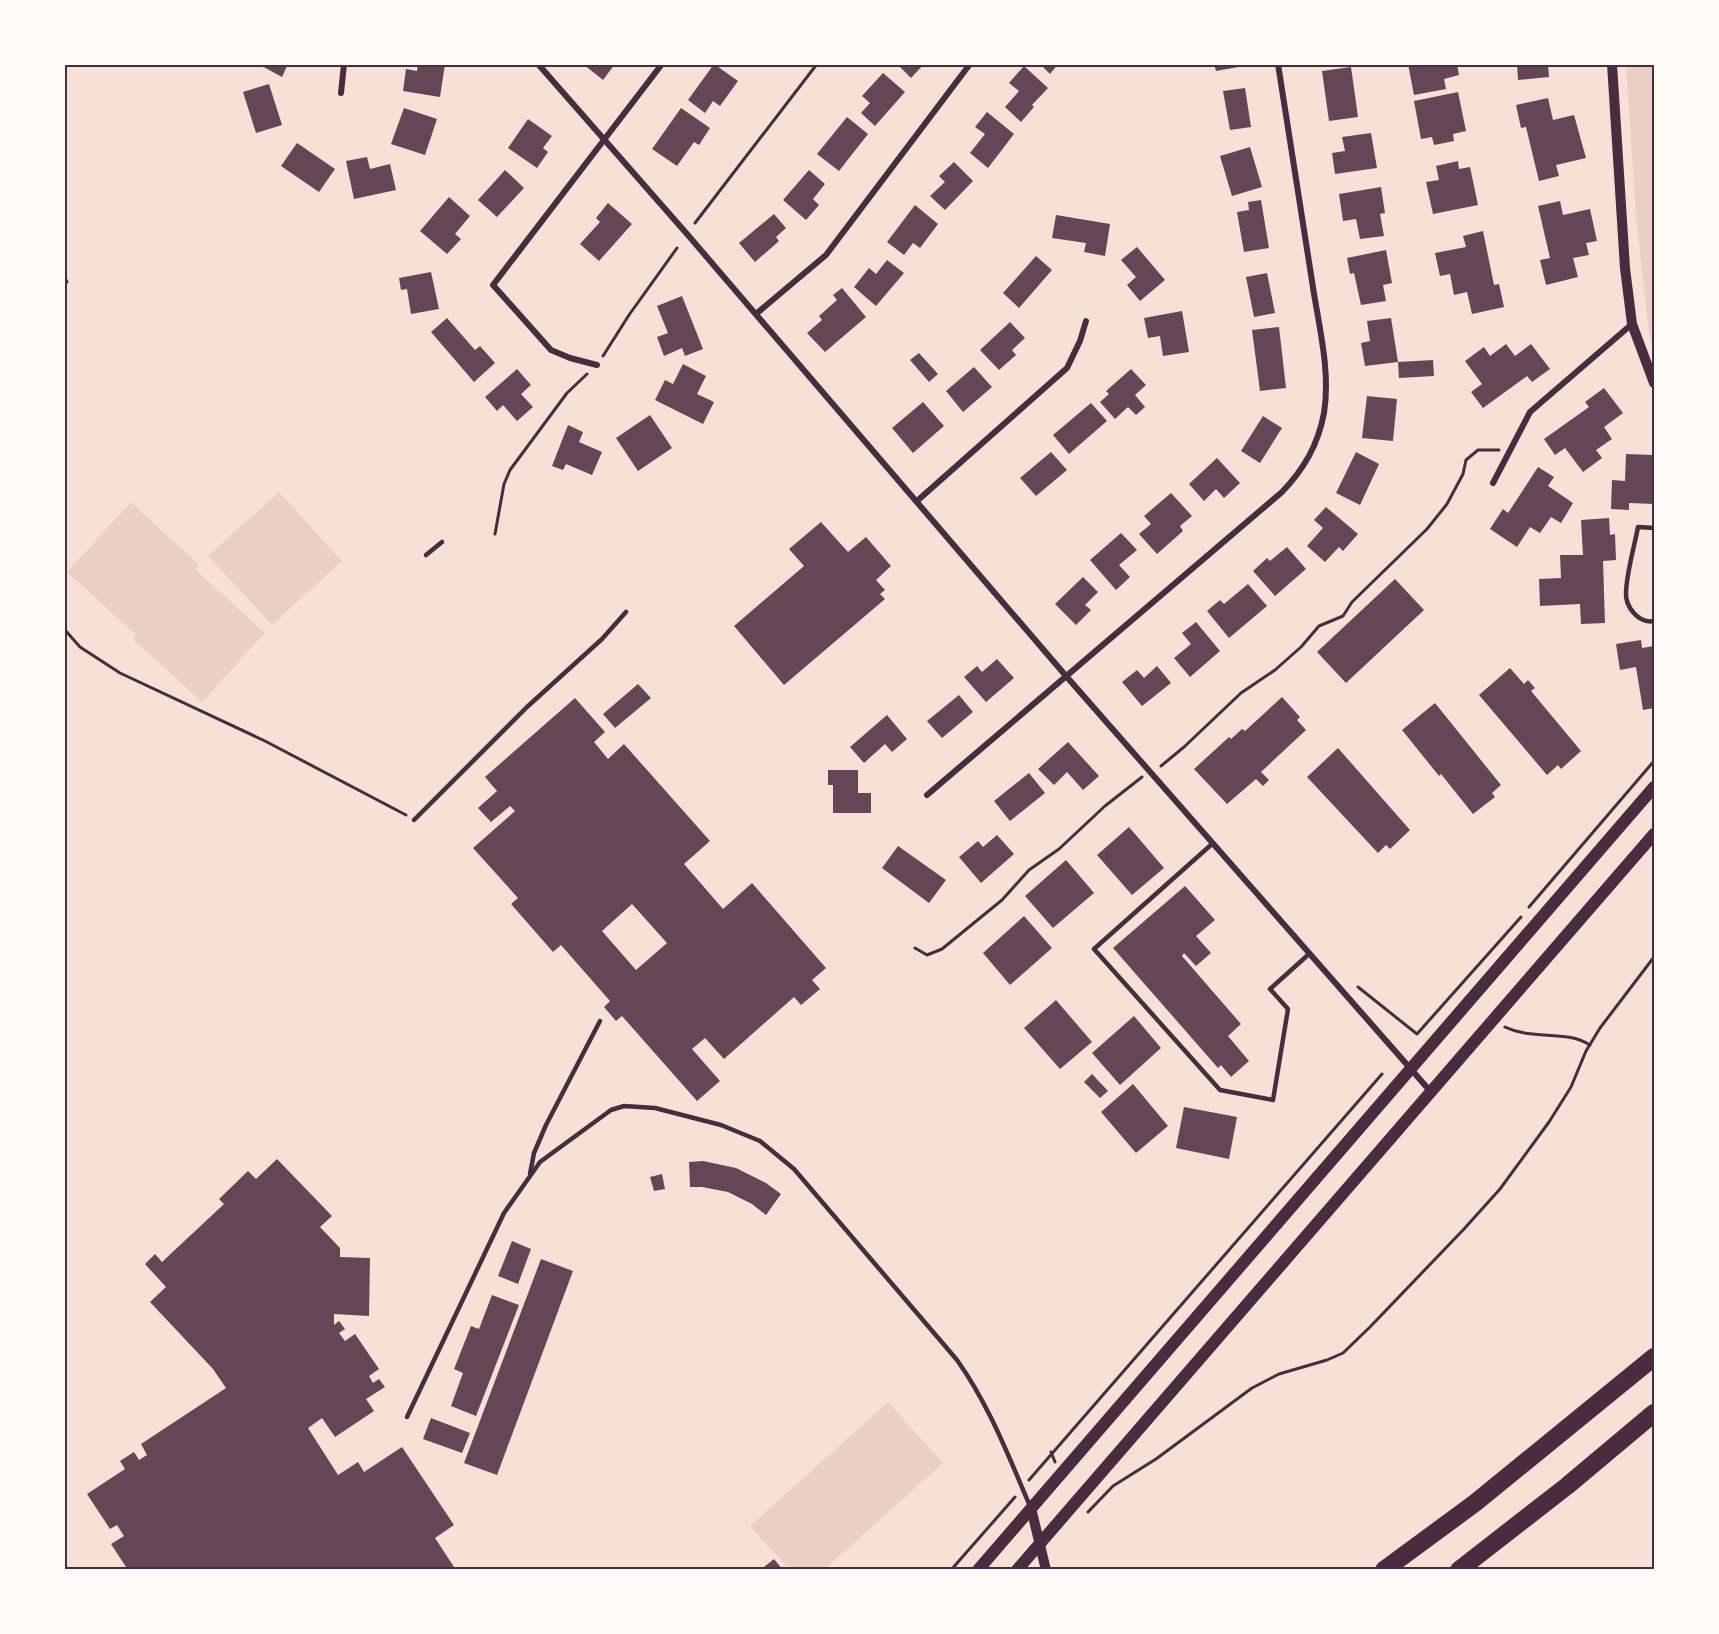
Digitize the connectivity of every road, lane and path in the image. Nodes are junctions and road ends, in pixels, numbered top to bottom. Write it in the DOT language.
graph roads {
  1 [pos="344,64"];
  2 [pos="538,64"];
  3 [pos="662,64"];
  4 [pos="817,64"];
  5 [pos="970,64"];
  6 [pos="1278,64"];
  7 [pos="1612,64"];
  8 [pos="341,93"];
  9 [pos="604,141"];
  10 [pos="695,223"];
  11 [pos="677,248"];
  12 [pos="64,276"];
  13 [pos="67,282"];
  14 [pos="756,314"];
  15 [pos="1086,321"];
  16 [pos="1632,324"];
  17 [pos="597,365"];
  18 [pos="1654,383"];
  19 [pos="1510,450"];
  20 [pos="1493,483"];
  21 [pos="917,501"];
  22 [pos="1654,528"];
  23 [pos="495,534"];
  24 [pos="442,542"];
  25 [pos="426,555"];
  26 [pos="626,612"];
  27 [pos="1654,621"];
  28 [pos="64,626"];
  29 [pos="1066,676"];
  30 [pos="1654,760"];
  31 [pos="1150,772"];
  32 [pos="1654,787"];
  33 [pos="927,795"];
  34 [pos="414,819"];
  35 [pos="1654,834"];
  36 [pos="1212,844"];
  37 [pos="1529,907"];
  38 [pos="1522,916"];
  39 [pos="915,948"];
  40 [pos="1309,954"];
  41 [pos="1654,957"];
  42 [pos="1358,987"];
  43 [pos="1493,1020"];
  44 [pos="600,1021"];
  45 [pos="1590,1045"];
  46 [pos="1411,1071"];
  47 [pos="1382,1074"];
  48 [pos="1432,1093"];
  49 [pos="529,1177"];
  50 [pos="1654,1356"];
  51 [pos="1654,1413"];
  52 [pos="407,1417"];
  53 [pos="1051,1452"];
  54 [pos="1060,1474"];
  55 [pos="1022,1488"];
  56 [pos="1074,1505"];
  57 [pos="1030,1508"];
  58 [pos="1039,1544"];
  59 [pos="951,1569"];
  60 [pos="978,1569"];
  61 [pos="1017,1569"];
  62 [pos="1046,1569"];
  63 [pos="1384,1569"];
  64 [pos="1459,1569"];
  1 -- 8 [label="street"];
  2 -- 9 [label="street"];
  3 -- 9 [label="street"];
  4 -- 10 [label="path"];
  5 -- 14 [label="street"];
  6 -- 29 [label="street"];
  7 -- 16 [label="street"];
  9 -- 14 [label="street"];
  9 -- 17 [label="street"];
  11 -- 17 [label="path"];
  12 -- 13 [label="path"];
  14 -- 21 [label="street"];
  15 -- 21 [label="street"];
  16 -- 18 [label="street"];
  16 -- 19 [label="street"];
  17 -- 23 [label="path"];
  19 -- 20 [label="street"];
  19 -- 31 [label="path"];
  21 -- 29 [label="street"];
  22 -- 27 [label="lane"];
  24 -- 25 [label="lane"];
  26 -- 34 [label="lane"];
  28 -- 34 [label="path"];
  29 -- 31 [label="street"];
  29 -- 33 [label="street"];
  30 -- 37 [label="path"];
  31 -- 36 [label="street"];
  31 -- 39 [label="path"];
  32 -- 46 [label="main road"];
  35 -- 43 [label="main road"];
  36 -- 40 [label="street"];
  36 -- 40 [label="lane"];
  38 -- 42 [label="path"];
  40 -- 46 [label="street"];
  41 -- 45 [label="path"];
  43 -- 45 [label="path"];
  43 -- 48 [label="main road"];
  44 -- 49 [label="lane"];
  45 -- 56 [label="path"];
  46 -- 48 [label="street"];
  46 -- 54 [label="main road"];
  47 -- 53 [label="path"];
  48 -- 56 [label="main road"];
  49 -- 52 [label="lane"];
  49 -- 55 [label="lane"];
  50 -- 63 [label="highway"];
  51 -- 64 [label="highway"];
  53 -- 54 [label="path"];
  53 -- 55 [label="path"];
  54 -- 57 [label="main road"];
  55 -- 57 [label="lane"];
  55 -- 59 [label="path"];
  56 -- 58 [label="main road"];
  57 -- 58 [label="street"];
  57 -- 60 [label="main road"];
  58 -- 61 [label="main road"];
  58 -- 62 [label="street"];
}
